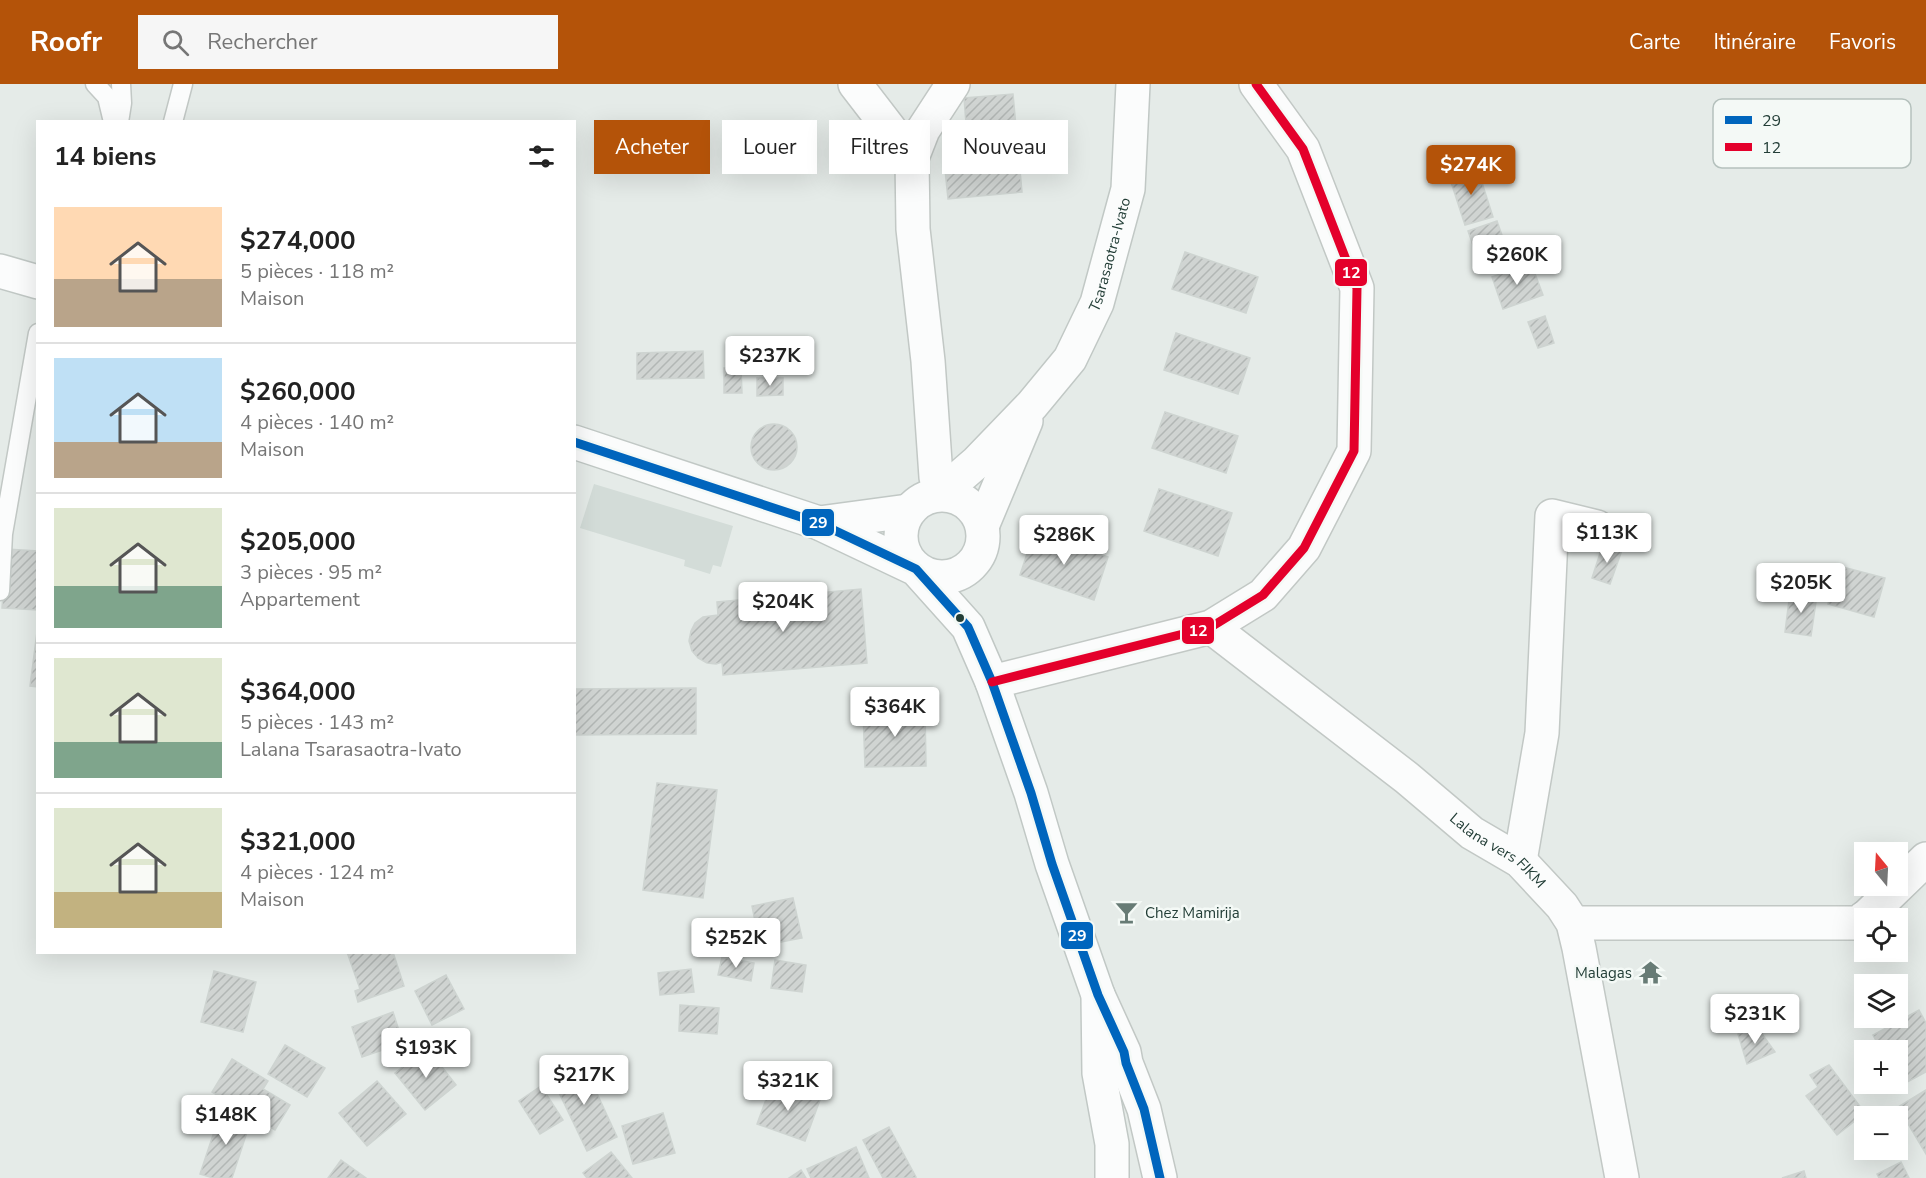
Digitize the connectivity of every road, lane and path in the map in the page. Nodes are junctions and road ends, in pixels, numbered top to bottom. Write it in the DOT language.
graph roads {
  1 [pos="95,84"];
  2 [pos="121,84"];
  3 [pos="183,84"];
  4 [pos="855,84"];
  5 [pos="953,84"];
  6 [pos="1133,84"];
  7 [pos="1256,84"];
  8 [pos="113,120"];
  9 [pos="118,120"];
  10 [pos="173,120"];
  11 [pos="883,120"];
  12 [pos="930,120"];
  13 [pos="912,174"];
  14 [pos="0,271"];
  15 [pos="36,281"];
  16 [pos="36,344"];
  17 [pos="1032,405"];
  18 [pos="576,443"];
  19 [pos="940,494"];
  20 [pos="908,511"];
  21 [pos="819,523"];
  22 [pos="982,524"];
  23 [pos="1597,527"];
  24 [pos="978,558"];
  25 [pos="916,569"];
  26 [pos="0,591"];
  27 [pos="968,627"];
  28 [pos="1210,627"];
  29 [pos="992,682"];
  30 [pos="1926,859"];
  31 [pos="1520,861"];
  32 [pos="1875,908"];
  33 [pos="1573,923"];
  34 [pos="1854,923"];
  35 [pos="1098,995"];
  36 [pos="1112,1178"];
  37 [pos="1160,1178"];
  38 [pos="1622,1178"];
  1 -- 8 [label="lane"];
  2 -- 9 [label="lane"];
  3 -- 10 [label="lane"];
  4 -- 11 [label="street"];
  5 -- 12 [label="street"];
  6 -- 17 [label="street, Tsarasaotra-Ivato"];
  7 -- 28 [label="street"];
  13 -- 19 [label="street"];
  14 -- 15 [label="street"];
  16 -- 26 [label="lane"];
  17 -- 19 [label="street"];
  17 -- 22 [label="street"];
  18 -- 21 [label="street"];
  19 -- 20 [label="street"];
  19 -- 22 [label="street"];
  20 -- 21 [label="street"];
  20 -- 25 [label="street"];
  21 -- 25 [label="street"];
  22 -- 24 [label="street"];
  23 -- 31 [label="street"];
  24 -- 25 [label="street"];
  24 -- 27 [label="street"];
  25 -- 27 [label="street"];
  27 -- 29 [label="street"];
  28 -- 29 [label="street"];
  28 -- 31 [label="street, Lalana vers FJKM"];
  29 -- 35 [label="street"];
  30 -- 32 [label="street"];
  31 -- 33 [label="street, Lalana vers FJKM"];
  33 -- 34 [label="street"];
  33 -- 38 [label="street, Lalana vers FJKM"];
  35 -- 36 [label="street"];
  35 -- 37 [label="street"];
}
